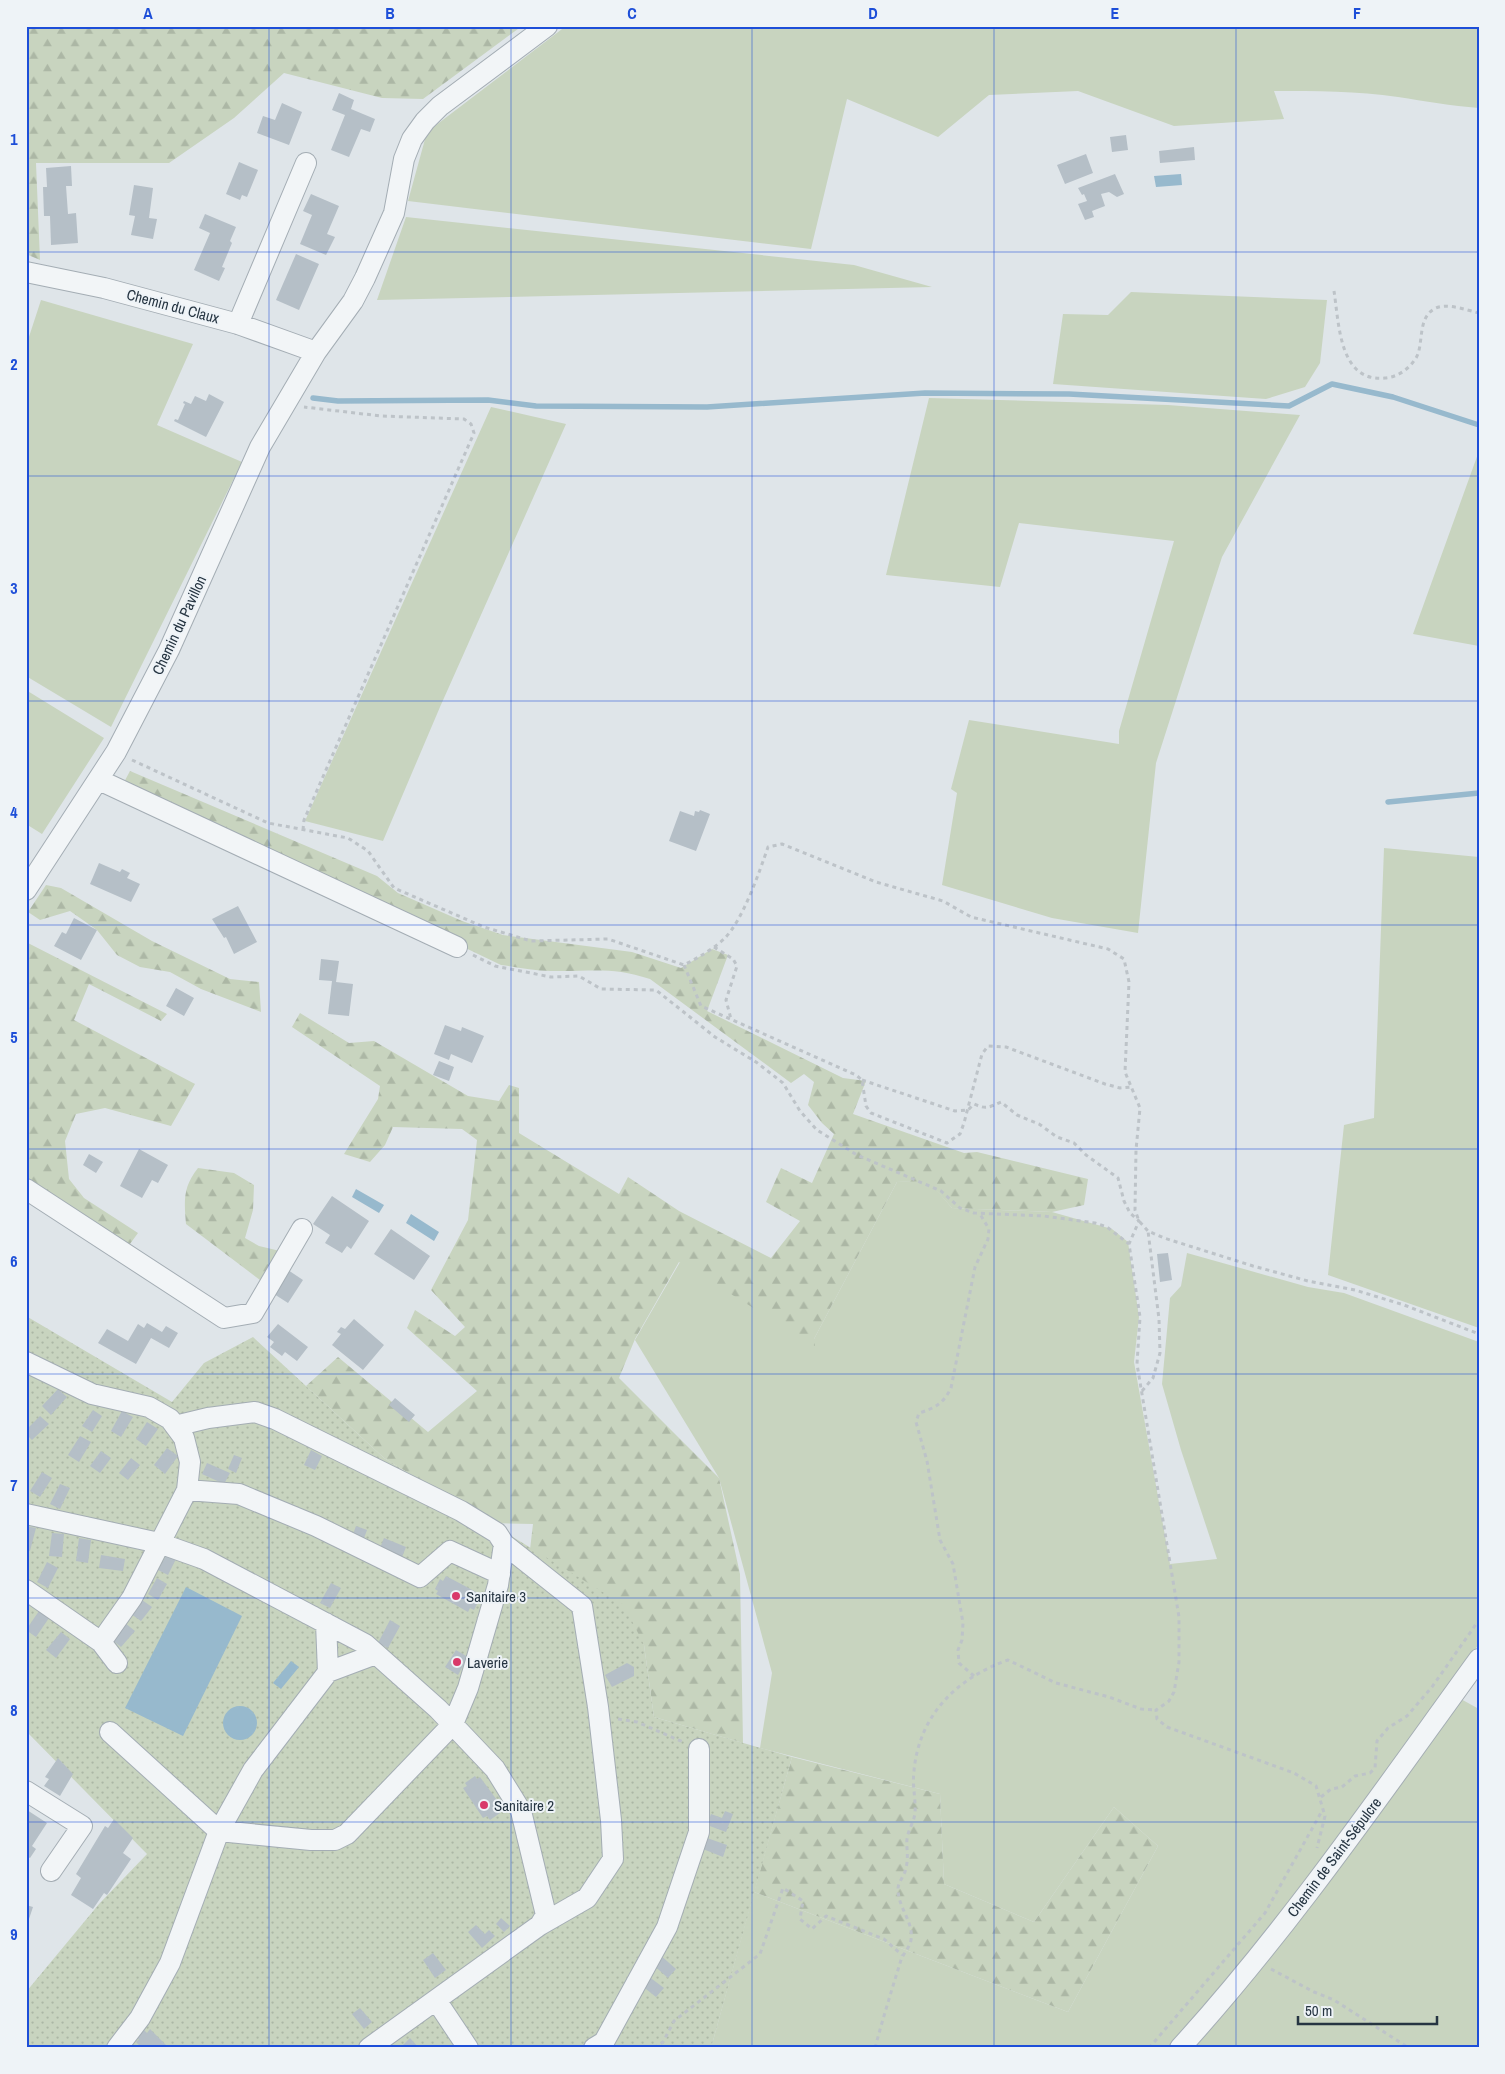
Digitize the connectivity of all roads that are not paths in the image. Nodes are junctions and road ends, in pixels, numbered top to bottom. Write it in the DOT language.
graph roads {
  1 [pos="547,26"];
  2 [pos="306,163"];
  3 [pos="26,272"];
  4 [pos="238,324"];
  5 [pos="316,352"];
  6 [pos="99,780"];
  7 [pos="26,890"];
  8 [pos="457,948"];
  9 [pos="26,1189"];
  10 [pos="302,1229"];
  11 [pos="26,1362"];
  12 [pos="175,1426"];
  13 [pos="187,1490"];
  14 [pos="26,1514"];
  15 [pos="158,1543"];
  16 [pos="504,1544"];
  17 [pos="500,1574"];
  18 [pos="26,1590"];
  19 [pos="326,1623"];
  20 [pos="101,1642"];
  21 [pos="376,1654"];
  22 [pos="1479,1658"];
  23 [pos="117,1663"];
  24 [pos="328,1672"];
  25 [pos="453,1724"];
  26 [pos="110,1732"];
  27 [pos="700,1749"];
  28 [pos="26,1791"];
  29 [pos="219,1831"];
  30 [pos="51,1871"];
  31 [pos="540,1925"];
  32 [pos="436,2000"];
  33 [pos="123,2045"];
  34 [pos="369,2048"];
  35 [pos="468,2048"];
  36 [pos="594,2048"];
  37 [pos="1180,2048"];
  1 -- 5 [label="street, Chemin du Pavillon"];
  2 -- 4 [label="street"];
  3 -- 4 [label="street, Chemin du Claux"];
  4 -- 5 [label="street, Chemin du Claux"];
  5 -- 6 [label="street, Chemin du Pavillon"];
  6 -- 7 [label="street, Chemin du Pavillon"];
  6 -- 8 [label="street"];
  9 -- 10 [label="street"];
  11 -- 12 [label="street"];
  12 -- 13 [label="street"];
  12 -- 16 [label="street"];
  13 -- 15 [label="street"];
  13 -- 17 [label="street"];
  14 -- 15 [label="street"];
  15 -- 19 [label="street"];
  15 -- 20 [label="street"];
  16 -- 17 [label="street"];
  16 -- 31 [label="street"];
  17 -- 25 [label="street"];
  18 -- 20 [label="street"];
  19 -- 21 [label="street"];
  19 -- 24 [label="street"];
  20 -- 23 [label="street"];
  21 -- 24 [label="street"];
  21 -- 25 [label="street"];
  22 -- 37 [label="street, Chemin de Saint-Sépulcre"];
  24 -- 29 [label="street"];
  25 -- 29 [label="street"];
  25 -- 31 [label="street"];
  26 -- 29 [label="street"];
  27 -- 36 [label="street"];
  28 -- 30 [label="street"];
  29 -- 33 [label="street"];
  31 -- 32 [label="street"];
  32 -- 34 [label="street"];
  32 -- 35 [label="street"];
}
